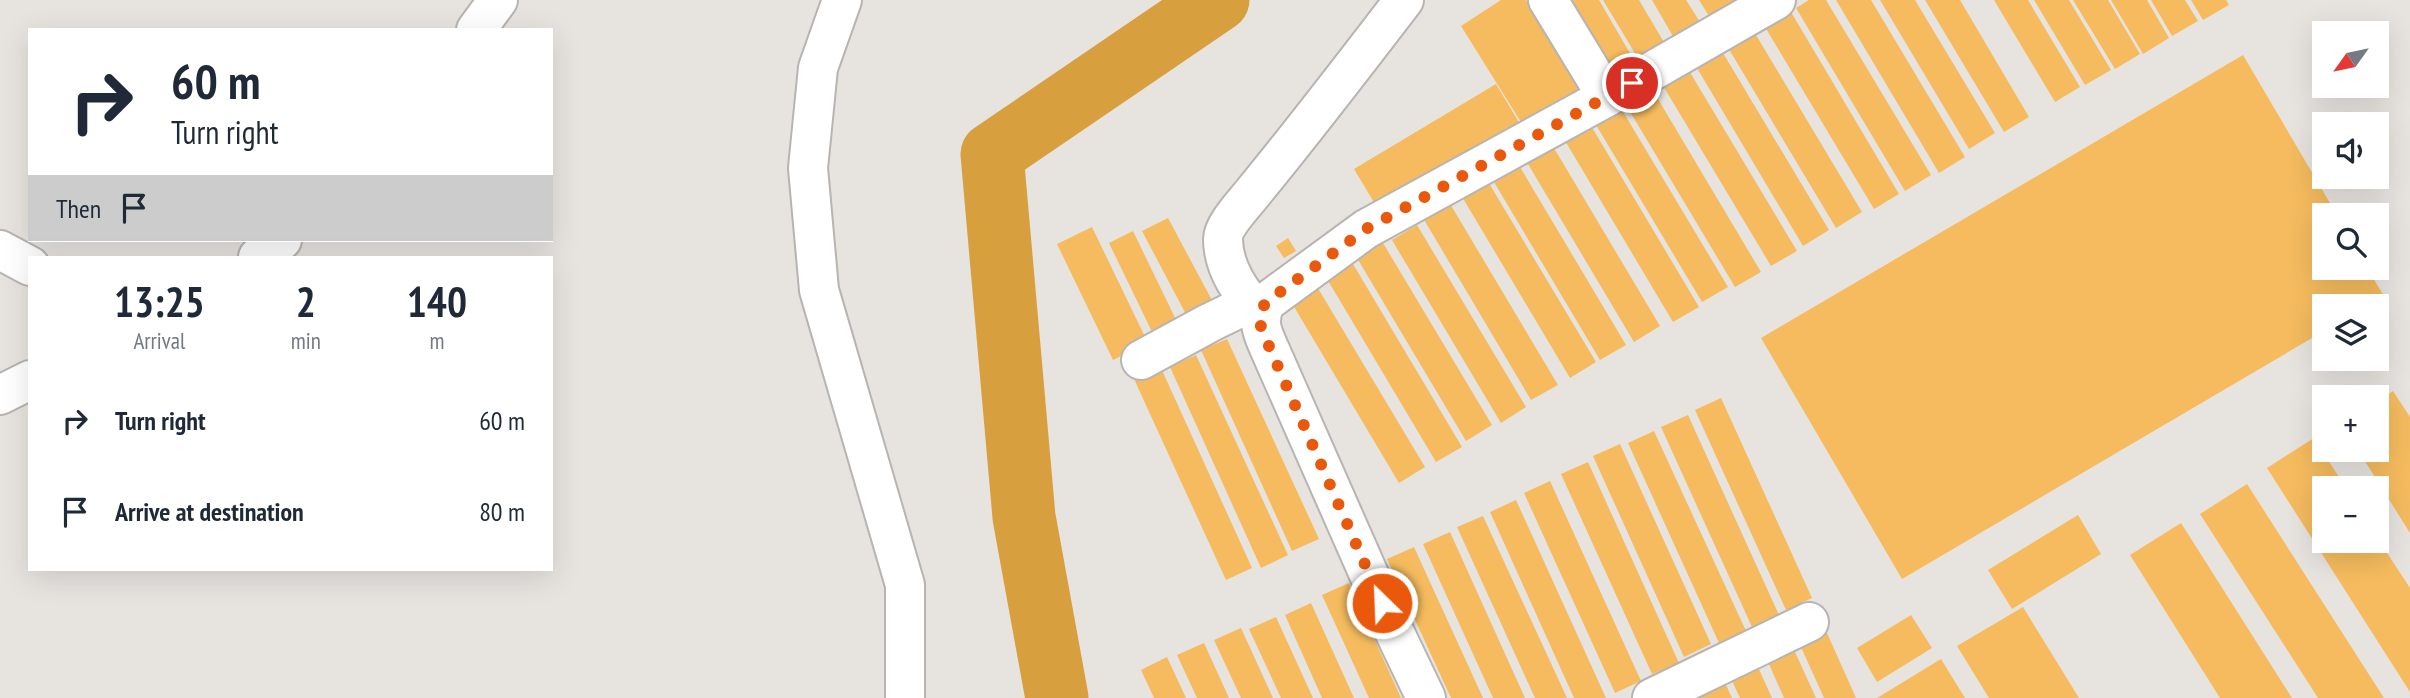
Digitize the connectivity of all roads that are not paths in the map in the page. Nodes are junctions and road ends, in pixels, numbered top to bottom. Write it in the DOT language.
graph roads {
  1 [pos="498,0"];
  2 [pos="842,0"];
  3 [pos="1404,0"];
  4 [pos="1548,0"];
  5 [pos="1776,0"];
  6 [pos="477,28"];
  7 [pos="1607,97"];
  8 [pos="279,242"];
  9 [pos="0,250"];
  10 [pos="259,256"];
  11 [pos="28,265"];
  12 [pos="1255,309"];
  13 [pos="1141,360"];
  14 [pos="28,381"];
  15 [pos="0,395"];
  16 [pos="1809,621"];
  17 [pos="905,698"];
  18 [pos="1426,698"];
  19 [pos="1651,698"];
  1 -- 6 [label="street"];
  2 -- 17 [label="street"];
  3 -- 12 [label="street"];
  4 -- 7 [label="street"];
  5 -- 7 [label="street"];
  7 -- 12 [label="street"];
  8 -- 10 [label="street"];
  9 -- 11 [label="street"];
  12 -- 13 [label="street"];
  12 -- 18 [label="street"];
  14 -- 15 [label="street"];
  16 -- 19 [label="street"];
}
